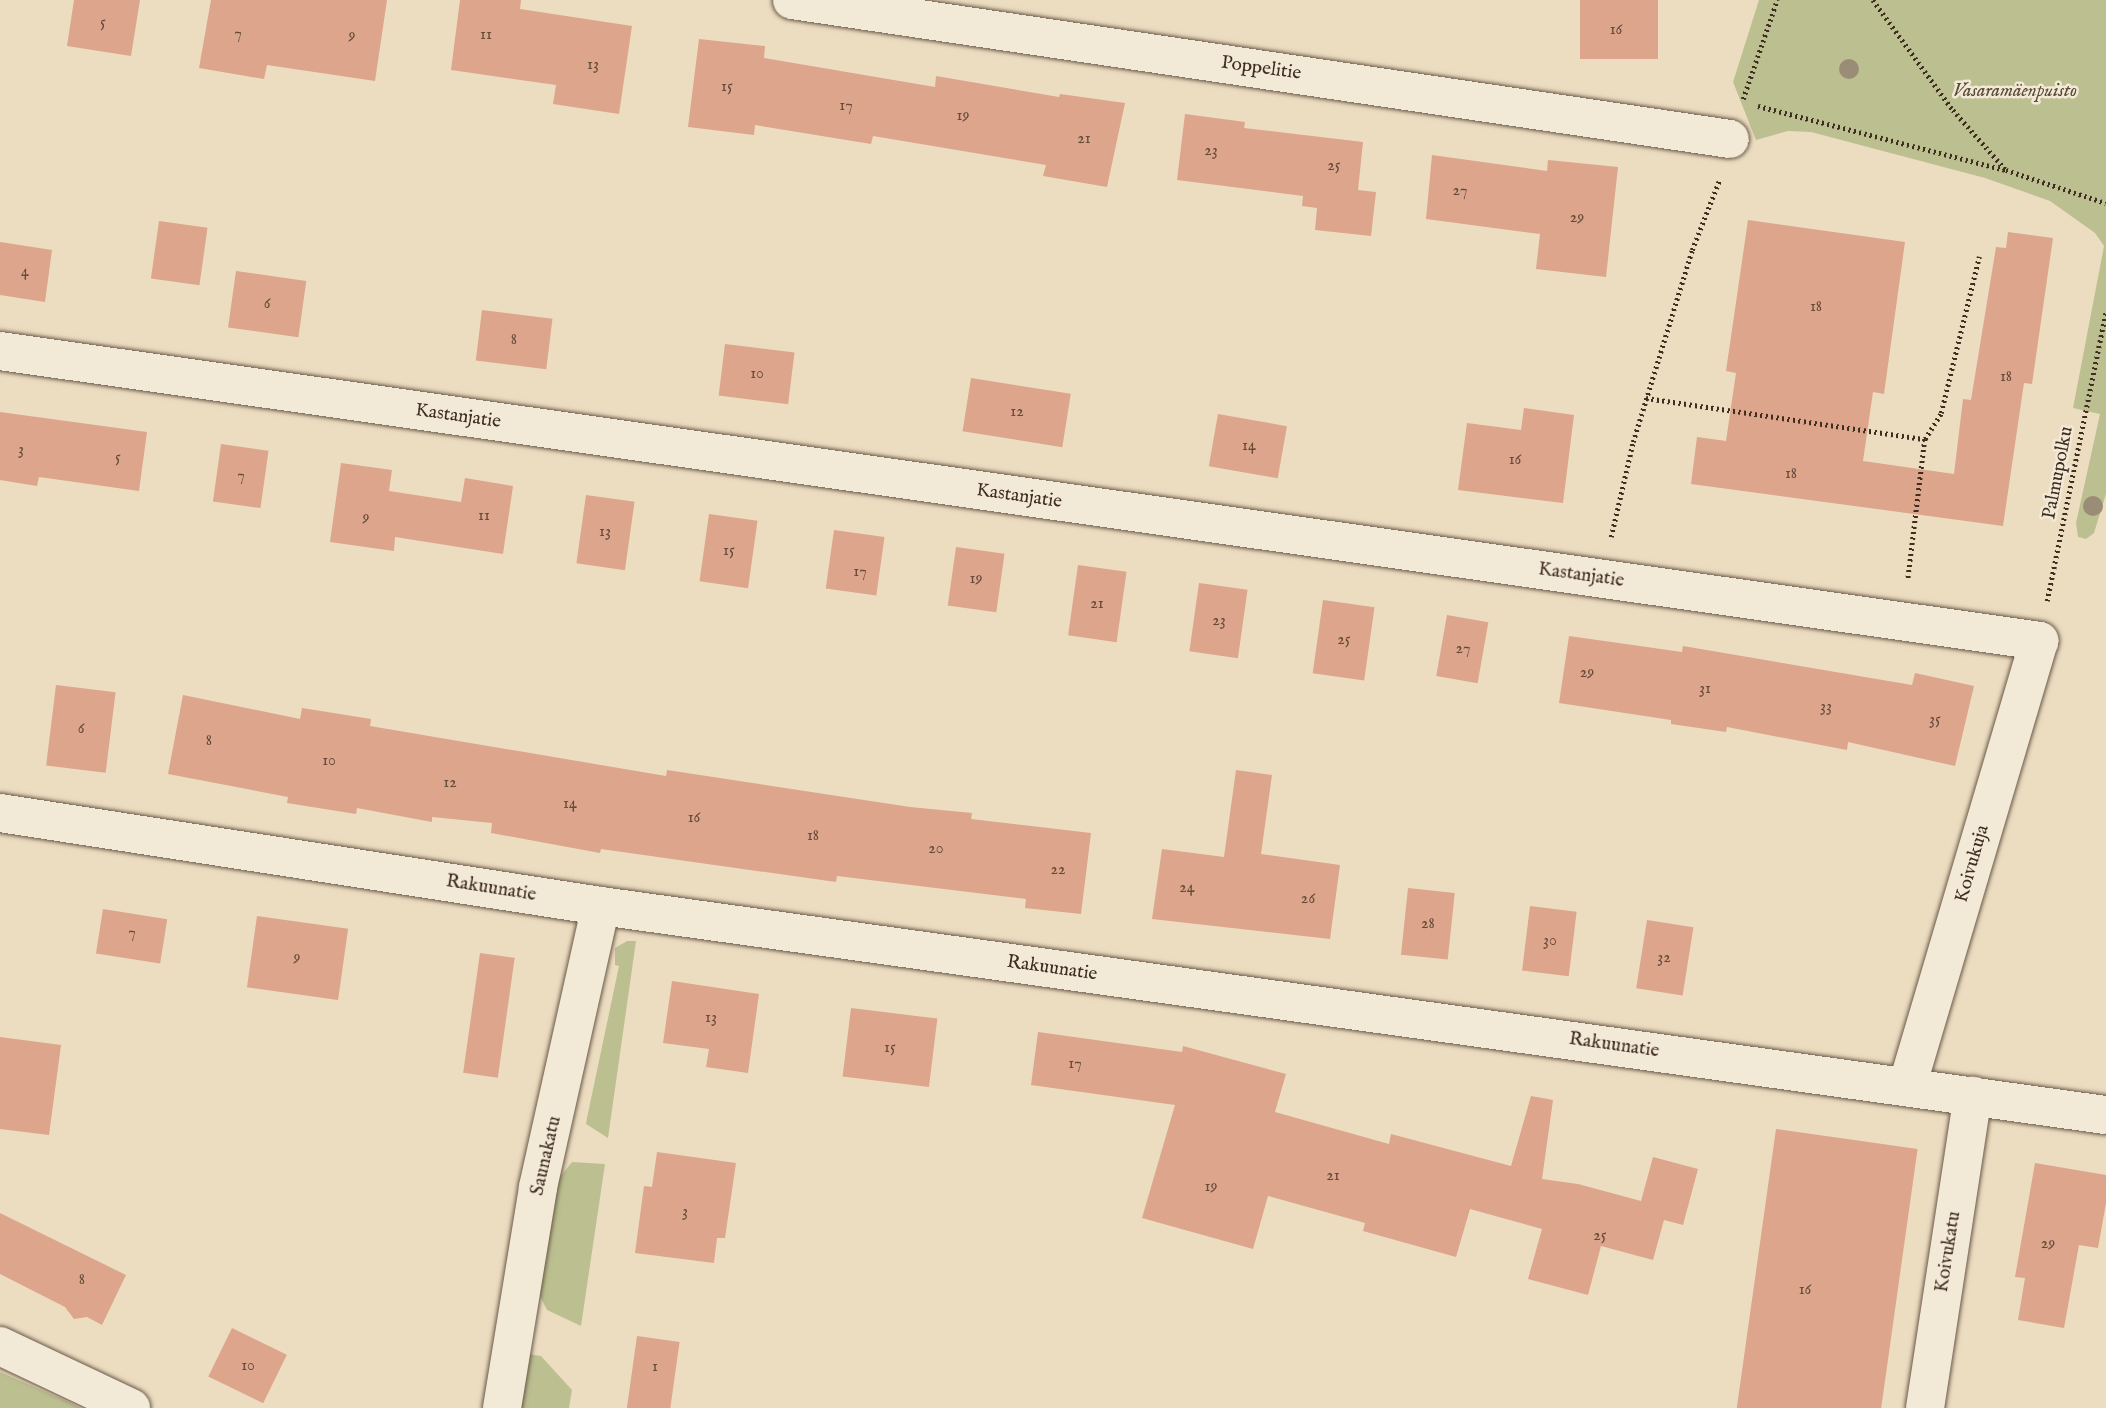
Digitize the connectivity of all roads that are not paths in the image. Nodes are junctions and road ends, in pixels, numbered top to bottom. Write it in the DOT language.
graph roads {
  1 [pos="792,0"];
  2 [pos="1730,139"];
  3 [pos="0,351"];
  4 [pos="2039,641"];
  5 [pos="0,813"];
  6 [pos="601,906"];
  7 [pos="1907,1086"];
  8 [pos="1973,1096"];
  9 [pos="2106,1115"];
  10 [pos="0,1346"];
  11 [pos="131,1408"];
  12 [pos="502,1408"];
  13 [pos="1925,1408"];
  1 -- 2 [label="street, Poppelitie"];
  3 -- 4 [label="street, Kastanjatie"];
  4 -- 7 [label="street, Koivukuja"];
  5 -- 6 [label="street, Rakuunatie"];
  6 -- 7 [label="street, Rakuunatie"];
  6 -- 12 [label="street, Saunakatu"];
  7 -- 8 [label="street, Rakuunatie"];
  8 -- 9 [label="street, Rakuunatie"];
  8 -- 13 [label="street, Koivukatu"];
  10 -- 11 [label="street"];
}
